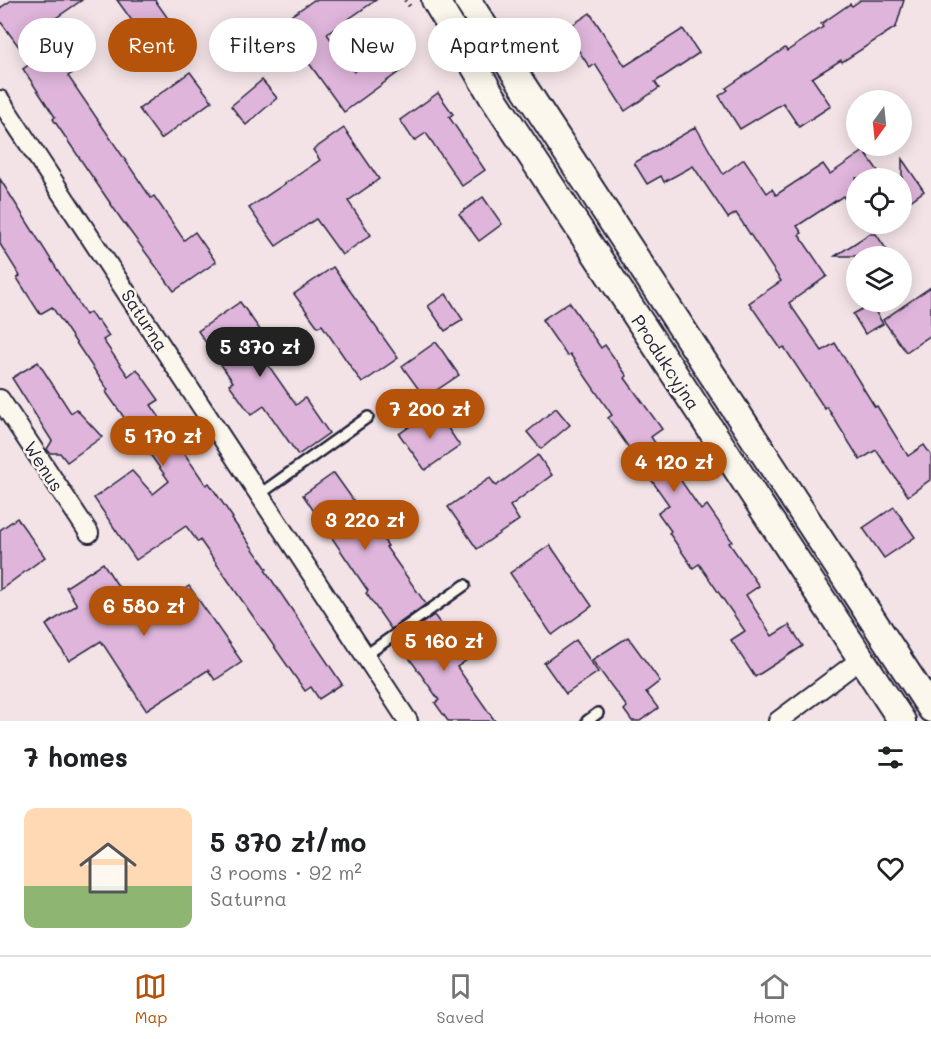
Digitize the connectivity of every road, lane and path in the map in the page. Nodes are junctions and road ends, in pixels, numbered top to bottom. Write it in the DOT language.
graph roads {
  1 [pos="435,0"];
  2 [pos="467,0"];
  3 [pos="0,100"];
  4 [pos="0,399"];
  5 [pos="368,417"];
  6 [pos="260,494"];
  7 [pos="89,533"];
  8 [pos="465,585"];
  9 [pos="366,655"];
  10 [pos="861,659"];
  11 [pos="931,709"];
  12 [pos="598,713"];
  13 [pos="408,721"];
  14 [pos="587,721"];
  15 [pos="778,721"];
  16 [pos="902,721"];
  1 -- 10 [label="main road, Produkcyjna"];
  2 -- 11 [label="main road, Produkcyjna"];
  3 -- 6 [label="street, Saturna"];
  4 -- 7 [label="street, Wenus"];
  5 -- 6 [label="lane"];
  6 -- 9 [label="street, Saturna"];
  8 -- 9 [label="lane"];
  9 -- 13 [label="street, Saturna"];
  10 -- 15 [label="street"];
  10 -- 16 [label="main road, Produkcyjna"];
  12 -- 14 [label="lane"];
}
